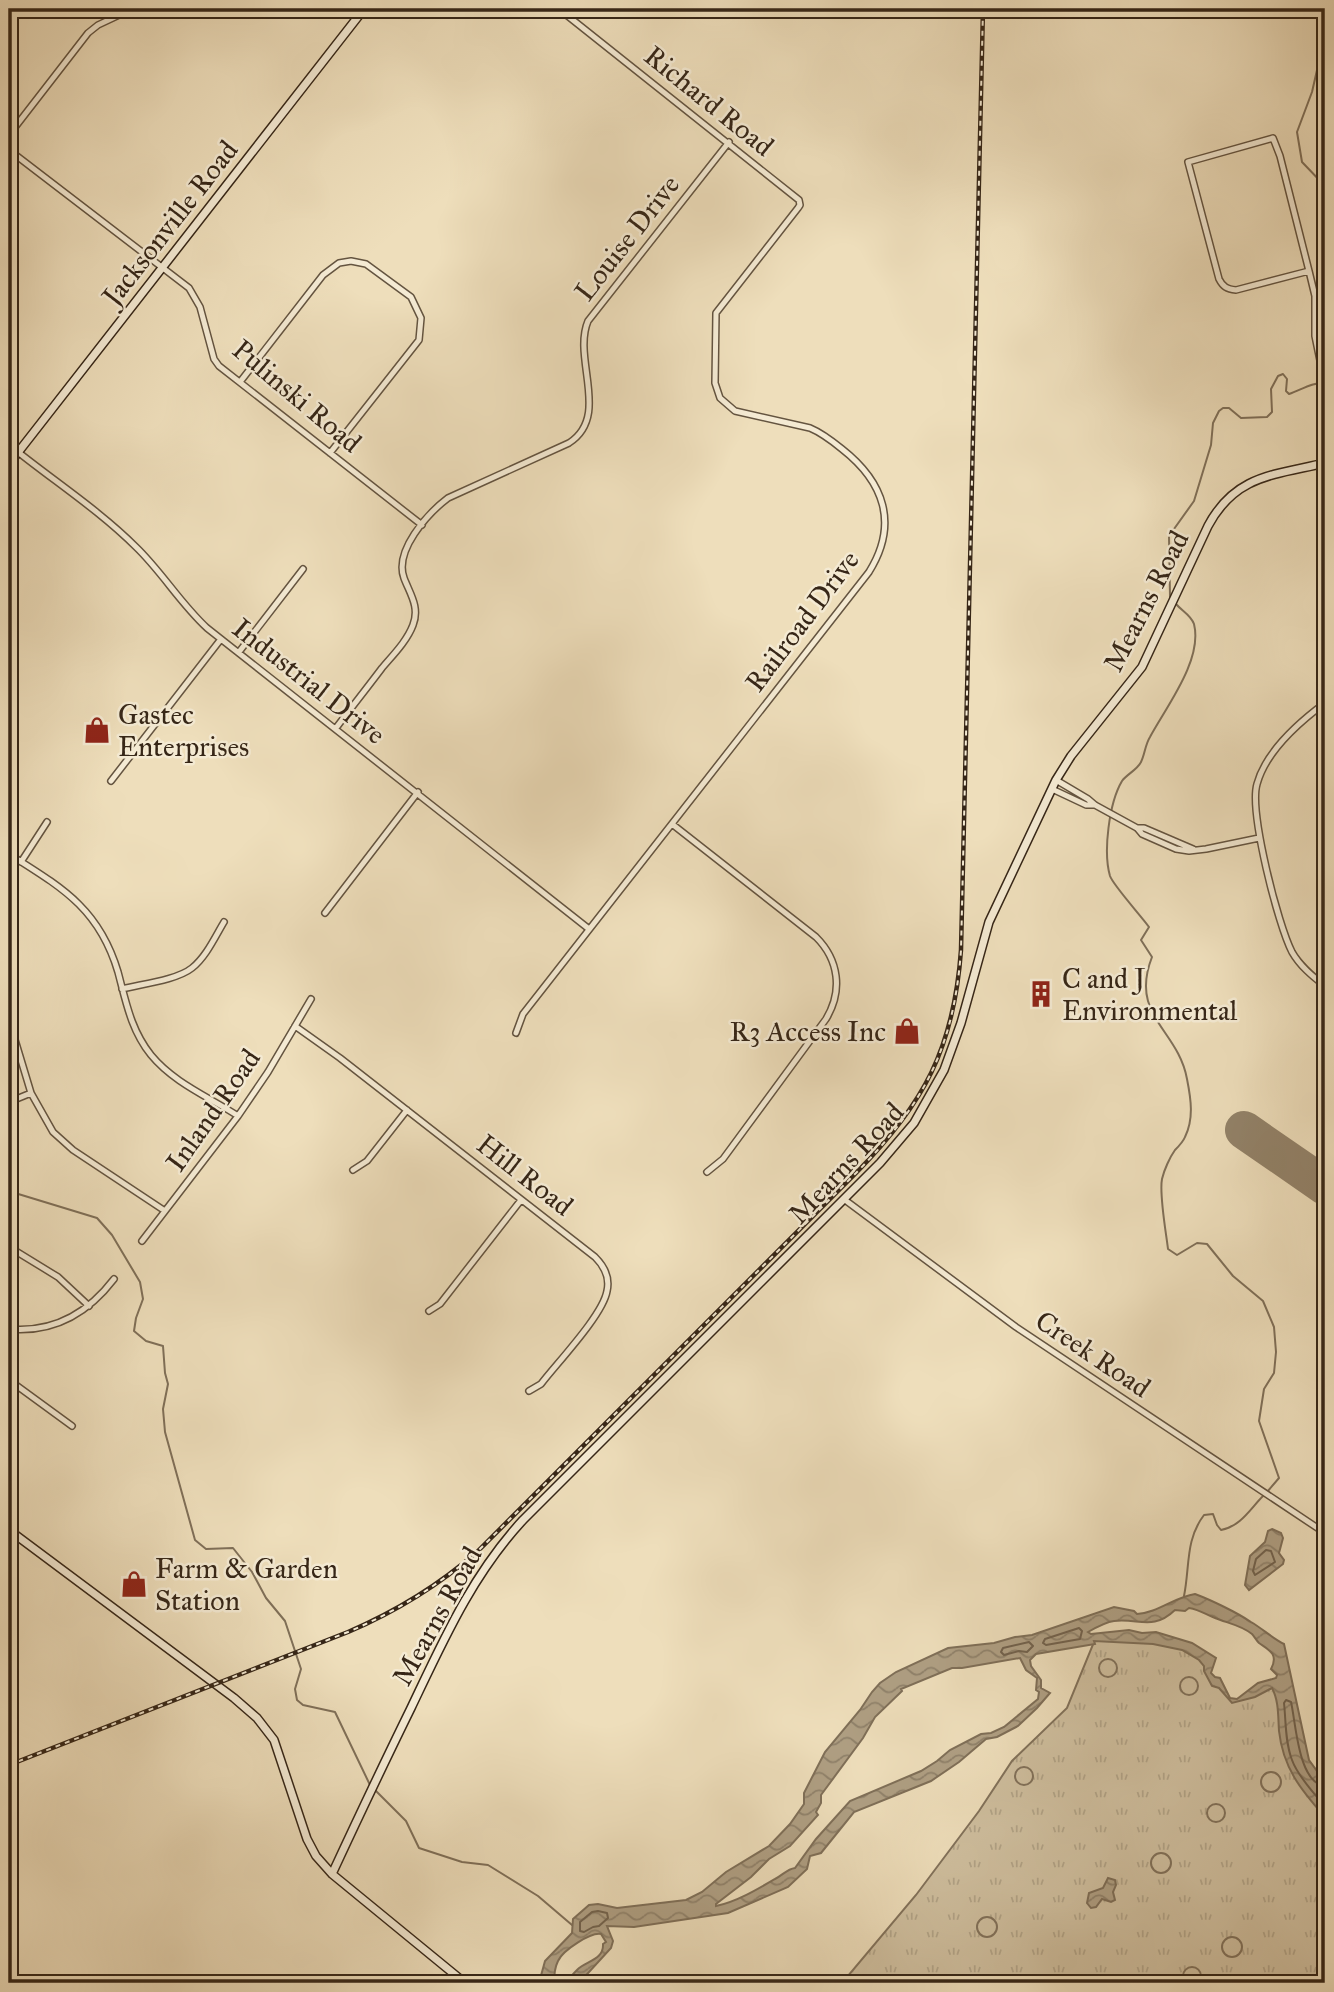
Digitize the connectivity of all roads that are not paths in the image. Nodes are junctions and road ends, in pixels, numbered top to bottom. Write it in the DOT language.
graph roads {
  1 [pos="113,9"];
  2 [pos="132,9"];
  3 [pos="364,9"];
  4 [pos="559,9"];
  5 [pos="116,16"];
  6 [pos="9,135"];
  7 [pos="729,142"];
  8 [pos="9,150"];
  9 [pos="799,200"];
  10 [pos="163,267"];
  11 [pos="1308,271"];
  12 [pos="240,382"];
  13 [pos="1325,385"];
  14 [pos="18,452"];
  15 [pos="330,453"];
  16 [pos="1325,463"];
  17 [pos="9,464"];
  18 [pos="422,525"];
  19 [pos="303,569"];
  20 [pos="221,639"];
  21 [pos="239,652"];
  22 [pos="1325,704"];
  23 [pos="336,728"];
  24 [pos="1056,780"];
  25 [pos="111,781"];
  26 [pos="1052,789"];
  27 [pos="418,792"];
  28 [pos="1094,805"];
  29 [pos="47,822"];
  30 [pos="672,824"];
  31 [pos="1259,838"];
  32 [pos="9,854"];
  33 [pos="21,862"];
  34 [pos="325,913"];
  35 [pos="224,922"];
  36 [pos="589,929"];
  37 [pos="1325,986"];
  38 [pos="122,989"];
  39 [pos="311,999"];
  40 [pos="9,1020"];
  41 [pos="295,1026"];
  42 [pos="516,1033"];
  43 [pos="32,1093"];
  44 [pos="9,1102"];
  45 [pos="407,1110"];
  46 [pos="238,1116"];
  47 [pos="353,1170"];
  48 [pos="707,1172"];
  49 [pos="521,1200"];
  50 [pos="845,1200"];
  51 [pos="165,1211"];
  52 [pos="142,1241"];
  53 [pos="9,1247"];
  54 [pos="114,1279"];
  55 [pos="89,1306"];
  56 [pos="429,1311"];
  57 [pos="9,1329"];
  58 [pos="9,1380"];
  59 [pos="529,1391"];
  60 [pos="72,1426"];
  61 [pos="12,1532"];
  62 [pos="1325,1533"];
  63 [pos="9,1544"];
  64 [pos="332,1874"];
  65 [pos="465,1983"];
  1 -- 5 [label="street"];
  2 -- 5 [label="street"];
  3 -- 10 [label="street, Jacksonville Road"];
  4 -- 7 [label="street, Richard Road"];
  5 -- 6 [label="street"];
  7 -- 9 [label="street, Richard Road"];
  7 -- 18 [label="street, Louise Drive"];
  8 -- 10 [label="street, Pulinski Road"];
  9 -- 30 [label="street, Railroad Drive"];
  10 -- 12 [label="street, Pulinski Road"];
  10 -- 14 [label="street, Jacksonville Road"];
  11 -- 11 [label="street"];
  11 -- 13 [label="street"];
  12 -- 15 [label="street, Pulinski Road"];
  12 -- 15 [label="street"];
  14 -- 17 [label="street, Jacksonville Road"];
  14 -- 20 [label="street, Industrial Drive"];
  15 -- 18 [label="street, Pulinski Road"];
  16 -- 24 [label="street, Mearns Road"];
  18 -- 23 [label="street, Louise Drive"];
  19 -- 21 [label="street"];
  20 -- 21 [label="street, Industrial Drive"];
  20 -- 25 [label="street"];
  21 -- 23 [label="street, Industrial Drive"];
  22 -- 31 [label="street"];
  23 -- 27 [label="street, Industrial Drive"];
  24 -- 26 [label="street, Mearns Road"];
  24 -- 28 [label="street"];
  26 -- 28 [label="street"];
  26 -- 50 [label="street, Mearns Road"];
  27 -- 34 [label="street"];
  27 -- 36 [label="street, Industrial Drive"];
  28 -- 31 [label="street"];
  29 -- 33 [label="street"];
  30 -- 36 [label="street, Railroad Drive"];
  30 -- 48 [label="street"];
  31 -- 37 [label="street"];
  32 -- 33 [label="street"];
  33 -- 38 [label="street"];
  35 -- 38 [label="street"];
  36 -- 42 [label="street, Railroad Drive"];
  38 -- 46 [label="street"];
  39 -- 41 [label="street, Inland Road"];
  40 -- 43 [label="street"];
  41 -- 45 [label="street, Hill Road"];
  41 -- 46 [label="street, Inland Road"];
  43 -- 44 [label="street"];
  43 -- 51 [label="street"];
  45 -- 47 [label="street"];
  45 -- 49 [label="street, Hill Road"];
  46 -- 51 [label="street, Inland Road"];
  49 -- 56 [label="street"];
  49 -- 59 [label="street, Hill Road"];
  50 -- 62 [label="street, Creek Road"];
  50 -- 64 [label="street, Mearns Road"];
  51 -- 52 [label="street, Inland Road"];
  53 -- 55 [label="street"];
  54 -- 55 [label="street"];
  55 -- 57 [label="street"];
  58 -- 60 [label="street"];
  61 -- 63 [label="street"];
  61 -- 64 [label="street"];
  64 -- 65 [label="street"];
}
